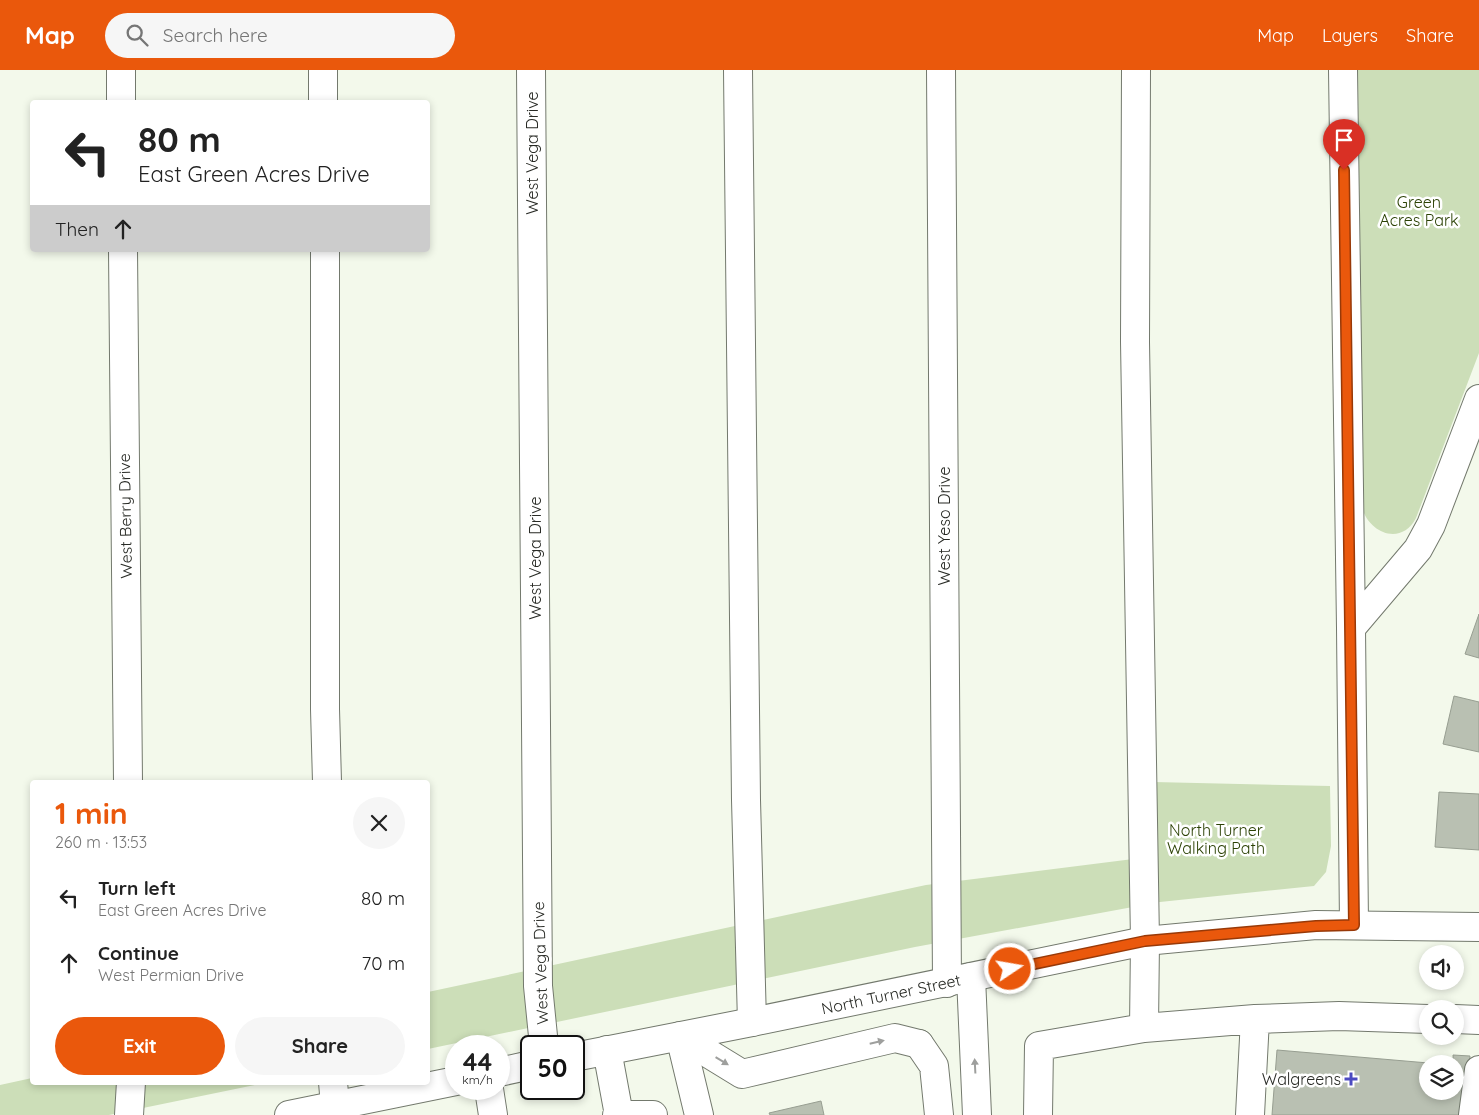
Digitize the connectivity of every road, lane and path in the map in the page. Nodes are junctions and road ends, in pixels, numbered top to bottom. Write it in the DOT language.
graph roads {
  1 [pos="121,70"];
  2 [pos="323,70"];
  3 [pos="531,70"];
  4 [pos="738,70"];
  5 [pos="941,70"];
  6 [pos="1136,70"];
  7 [pos="1343,70"];
  8 [pos="121,100"];
  9 [pos="323,100"];
  10 [pos="123,252"];
  11 [pos="326,252"];
  12 [pos="1479,399"];
  13 [pos="1351,628"];
  14 [pos="128,780"];
  15 [pos="327,780"];
  16 [pos="1354,925"];
  17 [pos="1479,928"];
  18 [pos="1145,941"];
  19 [pos="959,980"];
  20 [pos="1419,1018"];
  21 [pos="1255,1019"];
  22 [pos="1464,1019"];
  23 [pos="1479,1020"];
  24 [pos="752,1022"];
  25 [pos="1144,1028"];
  26 [pos="543,1035"];
  27 [pos="680,1036"];
  28 [pos="607,1050"];
  29 [pos="585,1055"];
  30 [pos="1479,1070"];
  31 [pos="445,1082"];
  32 [pos="430,1084"];
  33 [pos="131,1085"];
  34 [pos="418,1085"];
  35 [pos="334,1094"];
  36 [pos="491,1100"];
  37 [pos="129,1115"];
  38 [pos="289,1115"];
  39 [pos="493,1115"];
  40 [pos="618,1115"];
  41 [pos="653,1115"];
  42 [pos="699,1115"];
  43 [pos="939,1115"];
  44 [pos="977,1115"];
  45 [pos="1038,1115"];
  46 [pos="1250,1115"];
  47 [pos="1473,1115"];
  1 -- 8 [label="street"];
  2 -- 9 [label="street"];
  3 -- 26 [label="street, West Vega Drive"];
  4 -- 24 [label="street"];
  5 -- 19 [label="street, West Yeso Drive"];
  6 -- 18 [label="street"];
  7 -- 13 [label="street"];
  10 -- 14 [label="street, West Berry Drive"];
  11 -- 15 [label="street"];
  12 -- 13 [label="street"];
  13 -- 16 [label="street"];
  16 -- 17 [label="street, North Turner Street"];
  16 -- 18 [label="street, North Turner Street"];
  18 -- 19 [label="street, North Turner Street"];
  18 -- 25 [label="street"];
  19 -- 24 [label="street, North Turner Street"];
  44 -- 19 [label="street, West Yeso Drive, one-way"];
  20 -- 21 [label="street"];
  21 -- 25 [label="street"];
  21 -- 46 [label="street"];
  22 -- 23 [label="street"];
  24 -- 27 [label="street, North Turner Street"];
  25 -- 45 [label="street"];
  27 -- 28 [label="street, North Turner Street"];
  27 -- 42 [label="street"];
  27 -- 43 [label="street, one-way"];
  28 -- 29 [label="street, North Turner Street"];
  28 -- 40 [label="street"];
  30 -- 47 [label="street"];
  31 -- 32 [label="street"];
  33 -- 37 [label="street"];
  34 -- 35 [label="street"];
  35 -- 38 [label="street"];
  36 -- 39 [label="street"];
  40 -- 41 [label="street"];
}
